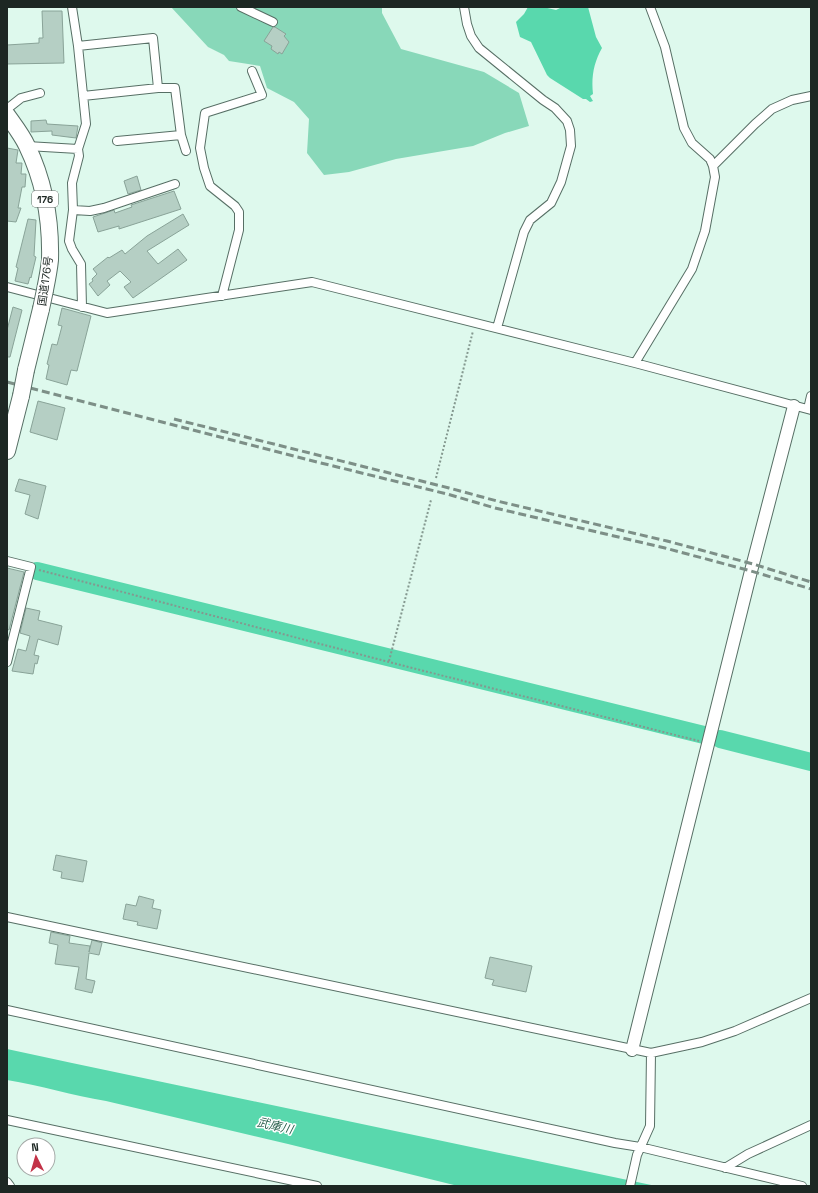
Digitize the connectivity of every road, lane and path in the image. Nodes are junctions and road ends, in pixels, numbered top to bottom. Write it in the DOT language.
graph roads {
  1 [pos="72,7"];
  2 [pos="241,7"];
  3 [pos="464,7"];
  4 [pos="650,7"];
  5 [pos="273,22"];
  6 [pos="78,46"];
  7 [pos="252,71"];
  8 [pos="158,88"];
  9 [pos="40,93"];
  10 [pos="83,96"];
  11 [pos="811,96"];
  12 [pos="7,109"];
  13 [pos="9,123"];
  14 [pos="181,135"];
  15 [pos="117,141"];
  16 [pos="27,146"];
  17 [pos="78,149"];
  18 [pos="186,151"];
  19 [pos="713,166"];
  20 [pos="175,184"];
  21 [pos="73,210"];
  22 [pos="7,287"];
  23 [pos="222,296"];
  24 [pos="82,307"];
  25 [pos="475,322"];
  26 [pos="498,328"];
  27 [pos="635,363"];
  28 [pos="811,396"];
  29 [pos="794,406"];
  30 [pos="809,409"];
  31 [pos="7,452"];
  32 [pos="436,478"];
  33 [pos="431,500"];
  34 [pos="7,561"];
  35 [pos="31,567"];
  36 [pos="7,662"];
  37 [pos="389,662"];
  38 [pos="708,743"];
  39 [pos="7,917"];
  40 [pos="811,998"];
  41 [pos="7,1010"];
  42 [pos="632,1050"];
  43 [pos="651,1053"];
  44 [pos="7,1120"];
  45 [pos="811,1125"];
  46 [pos="638,1151"];
  47 [pos="725,1168"];
  48 [pos="7,1182"];
  49 [pos="10,1186"];
  50 [pos="318,1186"];
  51 [pos="630,1186"];
  52 [pos="802,1186"];
  1 -- 6 [label="street"];
  2 -- 5 [label="street"];
  3 -- 26 [label="street"];
  4 -- 19 [label="street"];
  6 -- 8 [label="street"];
  6 -- 10 [label="street"];
  7 -- 23 [label="street"];
  8 -- 10 [label="street"];
  8 -- 14 [label="street"];
  9 -- 12 [label="street"];
  10 -- 17 [label="street"];
  11 -- 19 [label="street"];
  13 -- 16 [label="highway, 国道176号 / 176"];
  14 -- 15 [label="street"];
  14 -- 18 [label="street"];
  16 -- 17 [label="street"];
  16 -- 31 [label="highway, 国道176号 / 176, bridge"];
  17 -- 21 [label="street"];
  19 -- 27 [label="street"];
  20 -- 21 [label="street"];
  21 -- 24 [label="street"];
  22 -- 24 [label="street"];
  23 -- 24 [label="street"];
  23 -- 25 [label="street"];
  25 -- 26 [label="street"];
  25 -- 32 [label="path"];
  26 -- 27 [label="street"];
  27 -- 29 [label="street"];
  28 -- 30 [label="street"];
  29 -- 30 [label="street"];
  29 -- 38 [label="street"];
  33 -- 37 [label="path"];
  34 -- 35 [label="street"];
  35 -- 36 [label="street"];
  35 -- 37 [label="path"];
  37 -- 38 [label="path"];
  38 -- 42 [label="street"];
  39 -- 42 [label="street"];
  40 -- 43 [label="street"];
  41 -- 46 [label="street"];
  42 -- 43 [label="street"];
  43 -- 46 [label="street"];
  44 -- 50 [label="street"];
  45 -- 47 [label="street"];
  46 -- 47 [label="street"];
  46 -- 51 [label="street"];
  47 -- 52 [label="street"];
  48 -- 49 [label="street"];
}
